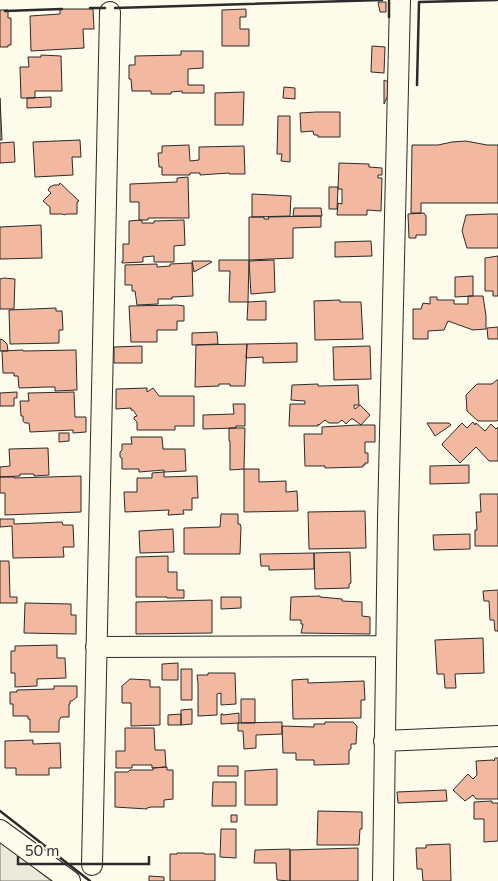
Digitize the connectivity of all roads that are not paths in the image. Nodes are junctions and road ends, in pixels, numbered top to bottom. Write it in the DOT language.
graph roads {
  1 [pos="400,0"];
  2 [pos="110,12"];
  3 [pos="386,646"];
  4 [pos="96,647"];
  5 [pos="498,736"];
  6 [pos="384,741"];
  7 [pos="0,830"];
  8 [pos="92,865"];
  9 [pos="70,881"];
  10 [pos="383,881"];
  1 -- 3 [label="street"];
  2 -- 4 [label="street"];
  3 -- 4 [label="street"];
  3 -- 6 [label="street"];
  4 -- 8 [label="street"];
  5 -- 6 [label="street"];
  6 -- 10 [label="street"];
  7 -- 9 [label="street"];
}
